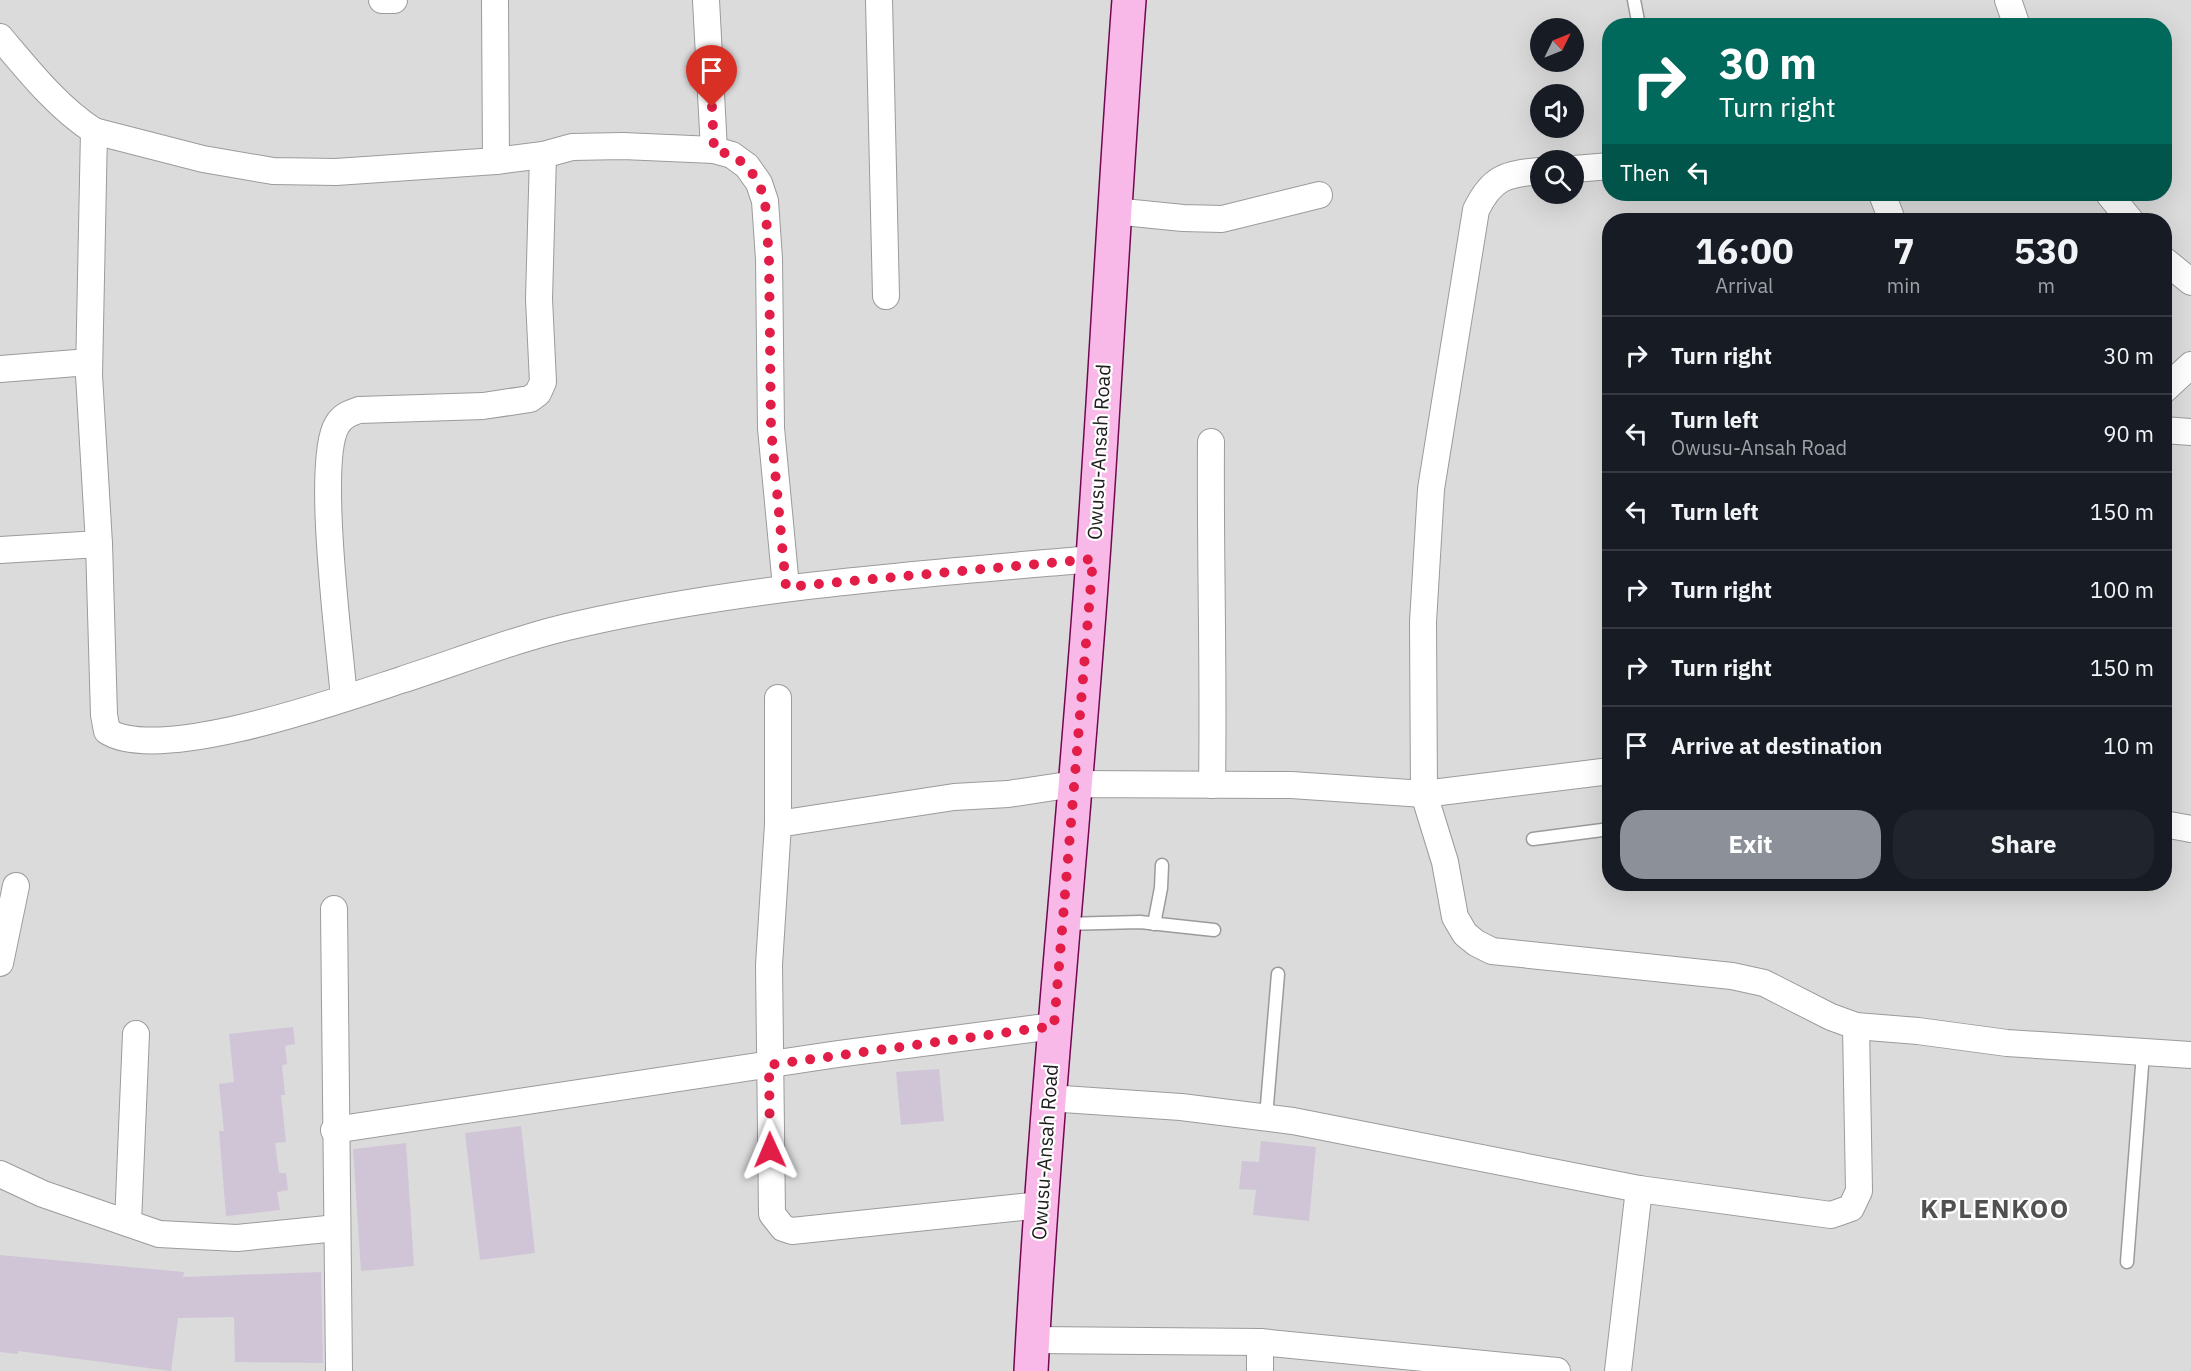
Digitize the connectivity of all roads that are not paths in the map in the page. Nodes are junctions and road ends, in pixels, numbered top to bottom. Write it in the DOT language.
graph roads {
  1 [pos="382,0"];
  2 [pos="394,0"];
  3 [pos="495,0"];
  4 [pos="706,0"];
  5 [pos="879,0"];
  6 [pos="1129,0"];
  7 [pos="1634,0"];
  8 [pos="2008,0"];
  9 [pos="1637,18"];
  10 [pos="2014,18"];
  11 [pos="0,37"];
  12 [pos="94,131"];
  13 [pos="714,150"];
  14 [pos="543,155"];
  15 [pos="496,161"];
  16 [pos="1602,166"];
  17 [pos="1584,168"];
  18 [pos="1530,172"];
  19 [pos="1319,195"];
  20 [pos="2115,201"];
  21 [pos="1113,211"];
  22 [pos="2124,213"];
  23 [pos="2172,267"];
  24 [pos="2191,282"];
  25 [pos="886,296"];
  26 [pos="89,362"];
  27 [pos="2191,364"];
  28 [pos="0,369"];
  29 [pos="2172,382"];
  30 [pos="2172,431"];
  31 [pos="2191,432"];
  32 [pos="1211,442"];
  33 [pos="99,544"];
  34 [pos="0,550"];
  35 [pos="1093,559"];
  36 [pos="786,587"];
  37 [pos="345,698"];
  38 [pos="778,698"];
  39 [pos="1602,772"];
  40 [pos="1074,784"];
  41 [pos="1212,784"];
  42 [pos="1424,794"];
  43 [pos="778,824"];
  44 [pos="2172,825"];
  45 [pos="2191,829"];
  46 [pos="1602,830"];
  47 [pos="1533,839"];
  48 [pos="1162,866"];
  49 [pos="16,886"];
  50 [pos="334,909"];
  51 [pos="1062,924"];
  52 [pos="1154,924"];
  53 [pos="1214,930"];
  54 [pos="0,963"];
  55 [pos="1278,974"];
  56 [pos="1054,1026"];
  57 [pos="1856,1026"];
  58 [pos="136,1034"];
  59 [pos="2143,1053"];
  60 [pos="2191,1055"];
  61 [pos="769,1065"];
  62 [pos="1048,1098"];
  63 [pos="1266,1118"];
  64 [pos="334,1130"];
  65 [pos="0,1174"];
  66 [pos="1638,1189"];
  67 [pos="1041,1205"];
  68 [pos="128,1223"];
  69 [pos="337,1228"];
  70 [pos="2127,1262"];
  71 [pos="1260,1342"];
  72 [pos="1032,1356"];
  73 [pos="339,1371"];
  74 [pos="1260,1371"];
  75 [pos="1557,1371"];
  76 [pos="1618,1371"];
  1 -- 2 [label="street"];
  3 -- 15 [label="street"];
  4 -- 13 [label="street"];
  5 -- 25 [label="street"];
  6 -- 21 [label="street, Owusu-Ansah Road"];
  7 -- 9 [label="lane"];
  8 -- 10 [label="street"];
  11 -- 12 [label="street"];
  12 -- 15 [label="street"];
  12 -- 26 [label="street"];
  13 -- 14 [label="street"];
  13 -- 36 [label="street"];
  14 -- 15 [label="street"];
  14 -- 37 [label="street"];
  16 -- 17 [label="street"];
  18 -- 42 [label="street"];
  19 -- 21 [label="street"];
  20 -- 22 [label="street"];
  21 -- 35 [label="street, Owusu-Ansah Road"];
  23 -- 24 [label="street"];
  26 -- 28 [label="street"];
  26 -- 33 [label="street"];
  27 -- 29 [label="street"];
  30 -- 31 [label="street"];
  32 -- 41 [label="street"];
  33 -- 34 [label="street"];
  33 -- 37 [label="street"];
  35 -- 36 [label="street"];
  35 -- 40 [label="street, Owusu-Ansah Road"];
  36 -- 37 [label="street"];
  38 -- 43 [label="street"];
  39 -- 42 [label="street"];
  40 -- 41 [label="street"];
  40 -- 43 [label="street"];
  40 -- 51 [label="street, Owusu-Ansah Road"];
  41 -- 42 [label="street"];
  42 -- 57 [label="street"];
  43 -- 61 [label="street"];
  44 -- 45 [label="street"];
  46 -- 47 [label="lane"];
  48 -- 52 [label="lane"];
  49 -- 54 [label="street"];
  50 -- 64 [label="street"];
  51 -- 52 [label="lane"];
  51 -- 56 [label="street, Owusu-Ansah Road"];
  52 -- 53 [label="lane"];
  55 -- 63 [label="lane"];
  56 -- 61 [label="street"];
  56 -- 62 [label="street, Owusu-Ansah Road"];
  57 -- 59 [label="street"];
  57 -- 66 [label="street"];
  58 -- 68 [label="street"];
  59 -- 60 [label="street"];
  59 -- 70 [label="lane"];
  61 -- 64 [label="street"];
  61 -- 67 [label="street"];
  62 -- 63 [label="street"];
  62 -- 67 [label="street, Owusu-Ansah Road"];
  63 -- 66 [label="street"];
  64 -- 69 [label="street"];
  65 -- 68 [label="street"];
  66 -- 76 [label="street"];
  67 -- 72 [label="street, Owusu-Ansah Road"];
  68 -- 69 [label="street"];
  69 -- 73 [label="street"];
  71 -- 72 [label="street"];
  71 -- 74 [label="street"];
  71 -- 75 [label="street"];
}
